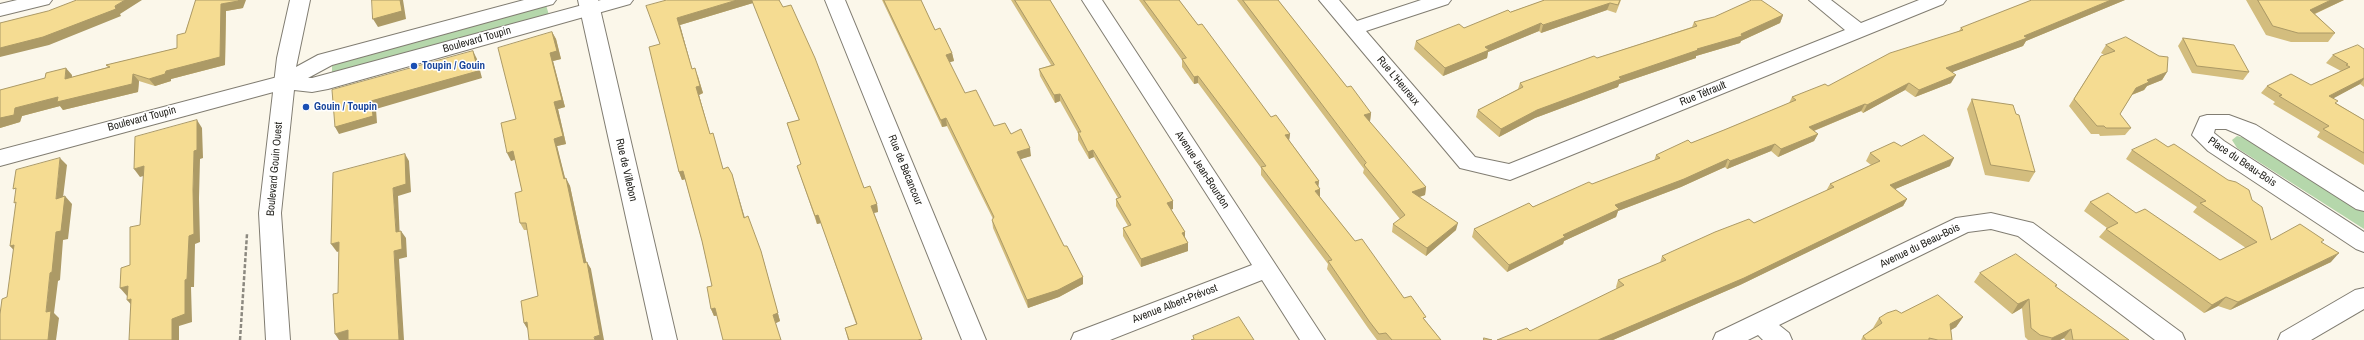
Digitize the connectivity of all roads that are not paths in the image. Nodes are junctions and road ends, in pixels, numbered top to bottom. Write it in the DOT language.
graph roads {
  1 [pos="42,0"];
  2 [pos="300,0"];
  3 [pos="546,0"];
  4 [pos="623,0"];
  5 [pos="835,0"];
  6 [pos="1092,0"];
  7 [pos="1329,0"];
  8 [pos="1441,0"];
  9 [pos="1819,0"];
  10 [pos="1936,0"];
  11 [pos="589,4"];
  12 [pos="0,10"];
  13 [pos="1354,29"];
  14 [pos="1859,31"];
  15 [pos="285,82"];
  16 [pos="0,158"];
  17 [pos="1468,163"];
  18 [pos="2364,203"];
  19 [pos="2364,243"];
  20 [pos="1266,268"];
  21 [pos="2364,297"];
  22 [pos="1761,323"];
  23 [pos="278,340"];
  24 [pos="665,340"];
  25 [pos="974,340"];
  26 [pos="1083,340"];
  27 [pos="1313,340"];
  28 [pos="1725,340"];
  29 [pos="1780,340"];
  30 [pos="2173,340"];
  31 [pos="2290,340"];
  1 -- 12 [label="street"];
  2 -- 15 [label="street, Boulevard Gouin Ouest"];
  3 -- 15 [label="street, Boulevard Toupin"];
  4 -- 11 [label="street, Boulevard Toupin"];
  5 -- 25 [label="street, Rue de Bécancour"];
  6 -- 20 [label="street, Avenue Jean-Bourdon"];
  7 -- 13 [label="street, Rue L'Heureux"];
  8 -- 13 [label="street"];
  9 -- 14 [label="street"];
  10 -- 14 [label="street, Rue Tétrault"];
  11 -- 15 [label="street, Boulevard Toupin"];
  11 -- 24 [label="street, Rue de Villebon"];
  13 -- 17 [label="street, Rue L'Heureux"];
  14 -- 17 [label="street, Rue Tétrault"];
  15 -- 16 [label="street, Boulevard Toupin"];
  15 -- 23 [label="street, Boulevard Gouin Ouest"];
  18 -- 19 [label="street, Place du Beau-Bois"];
  20 -- 26 [label="street, Avenue Albert-Prévost"];
  20 -- 27 [label="street, Avenue Jean-Bourdon"];
  21 -- 31 [label="street"];
  22 -- 28 [label="street, Avenue du Beau-Bois"];
  22 -- 29 [label="street"];
  22 -- 30 [label="street, Avenue du Beau-Bois"];
}
